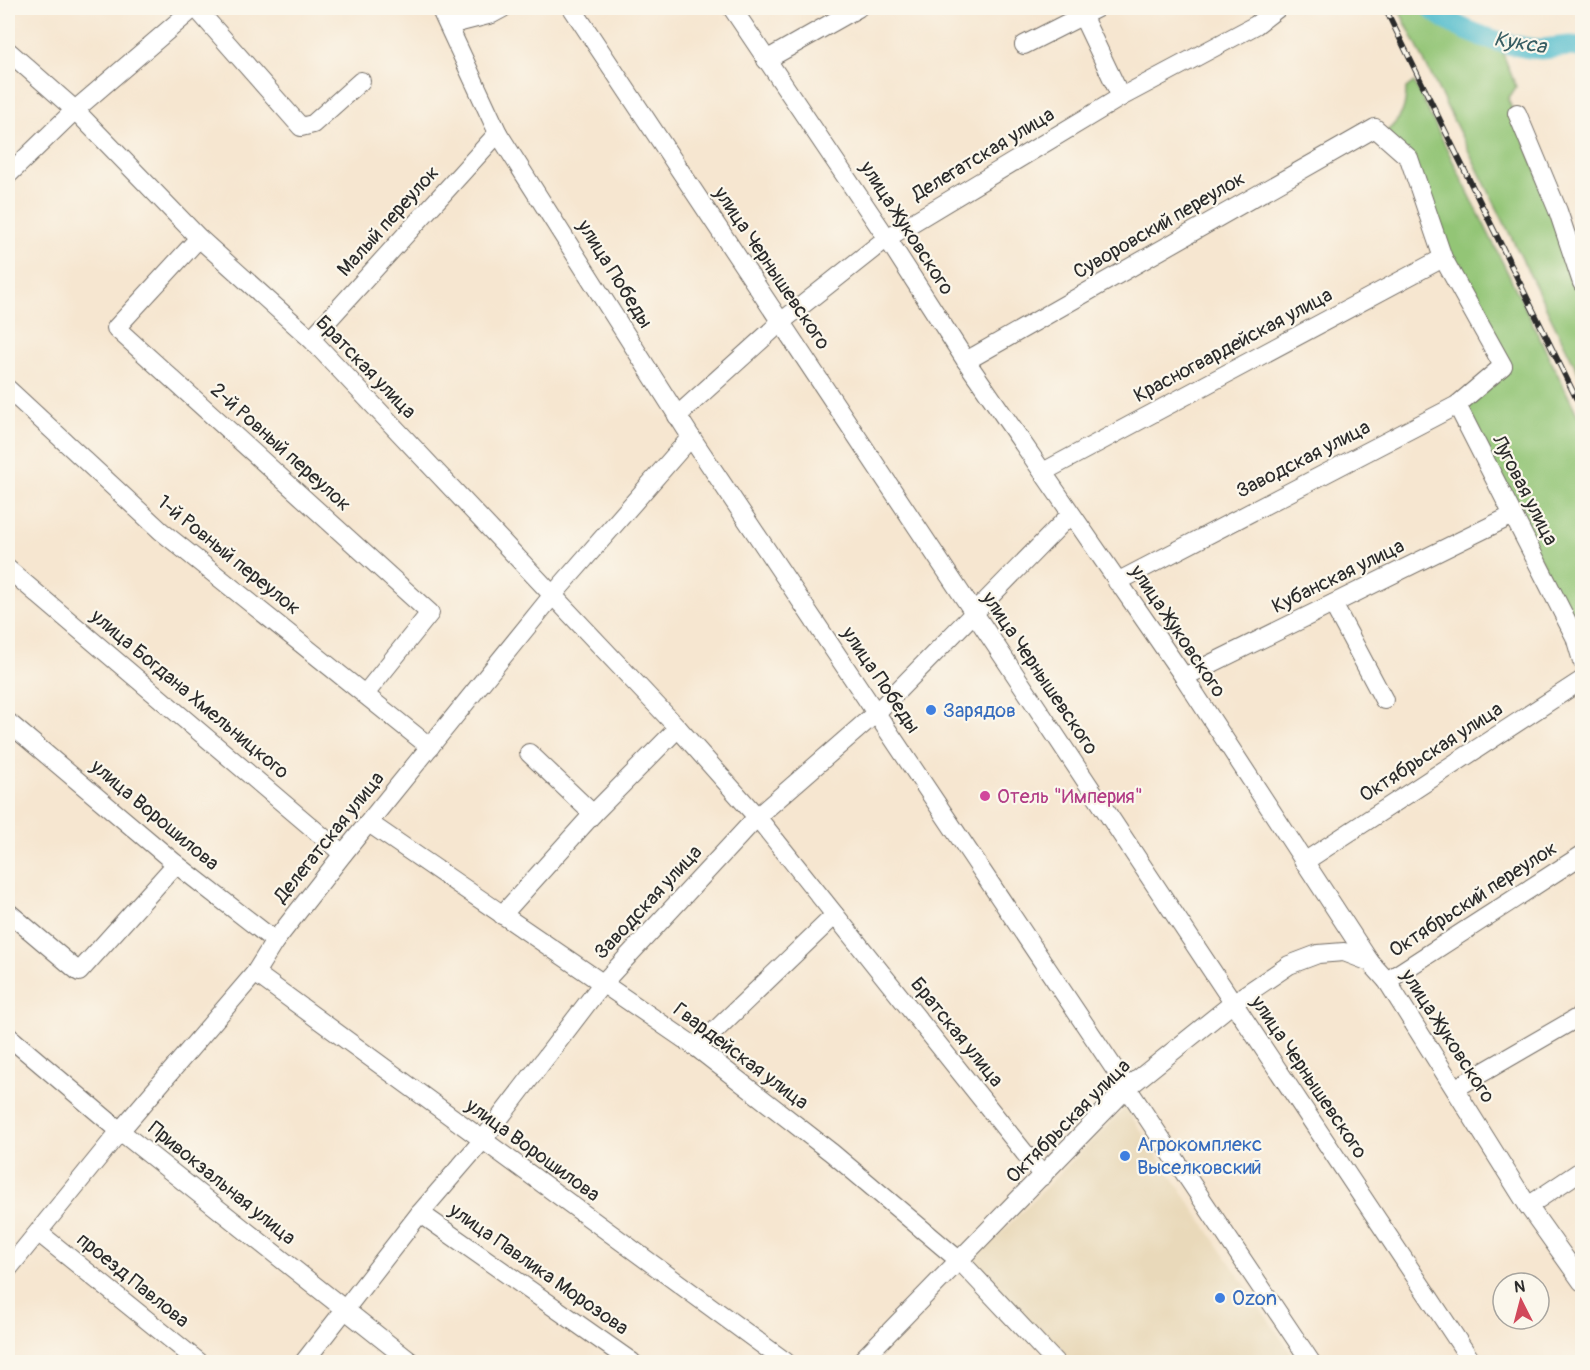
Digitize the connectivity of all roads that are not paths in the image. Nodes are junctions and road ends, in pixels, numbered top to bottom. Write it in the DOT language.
graph roads {
  1 [pos="195,8"];
  2 [pos="440,8"];
  3 [pos="503,8"];
  4 [pos="572,8"];
  5 [pos="732,8"];
  6 [pos="858,8"];
  7 [pos="1278,8"];
  8 [pos="1089,11"];
  9 [pos="449,25"];
  10 [pos="1024,45"];
  11 [pos="8,51"];
  12 [pos="766,60"];
  13 [pos="361,81"];
  14 [pos="1121,97"];
  15 [pos="75,110"];
  16 [pos="1517,113"];
  17 [pos="498,133"];
  18 [pos="8,175"];
  19 [pos="199,238"];
  20 [pos="888,238"];
  21 [pos="1443,258"];
  22 [pos="1582,283"];
  23 [pos="781,322"];
  24 [pos="311,339"];
  25 [pos="966,361"];
  26 [pos="8,389"];
  27 [pos="1457,405"];
  28 [pos="677,416"];
  29 [pos="691,437"];
  30 [pos="1043,472"];
  31 [pos="1071,514"];
  32 [pos="1513,515"];
  33 [pos="8,569"];
  34 [pos="1117,582"];
  35 [pos="552,596"];
  36 [pos="1333,604"];
  37 [pos="973,614"];
  38 [pos="1582,661"];
  39 [pos="1184,677"];
  40 [pos="1582,680"];
  41 [pos="364,694"];
  42 [pos="1384,700"];
  43 [pos="876,713"];
  44 [pos="8,722"];
  45 [pos="678,728"];
  46 [pos="430,747"];
  47 [pos="529,753"];
  48 [pos="593,814"];
  49 [pos="757,817"];
  50 [pos="369,823"];
  51 [pos="343,854"];
  52 [pos="1582,855"];
  53 [pos="1304,862"];
  54 [pos="176,864"];
  55 [pos="8,912"];
  56 [pos="502,915"];
  57 [pos="835,915"];
  58 [pos="275,941"];
  59 [pos="1370,962"];
  60 [pos="255,973"];
  61 [pos="1387,981"];
  62 [pos="602,984"];
  63 [pos="1233,1003"];
  64 [pos="1582,1015"];
  65 [pos="8,1036"];
  66 [pos="697,1048"];
  67 [pos="1456,1088"];
  68 [pos="1126,1089"];
  69 [pos="120,1131"];
  70 [pos="482,1141"];
  71 [pos="1582,1170"];
  72 [pos="1043,1176"];
  73 [pos="1528,1206"];
  74 [pos="420,1213"];
  75 [pos="39,1233"];
  76 [pos="961,1262"];
  77 [pos="8,1269"];
  78 [pos="1582,1282"];
  79 [pos="346,1311"];
  80 [pos="199,1362"];
  81 [pos="304,1362"];
  82 [pos="411,1362"];
  83 [pos="632,1362"];
  84 [pos="786,1362"];
  85 [pos="860,1362"];
  86 [pos="1055,1362"];
  87 [pos="1311,1362"];
  88 [pos="1472,1362"];
  1 -- 13 [label="street"];
  1 -- 15 [label="street"];
  2 -- 9 [label="street, улица Победы"];
  3 -- 9 [label="street"];
  4 -- 23 [label="street, улица Чернышевского"];
  5 -- 12 [label="street, улица Жуковского"];
  6 -- 12 [label="street"];
  7 -- 14 [label="street, Делегатская улица"];
  8 -- 10 [label="street"];
  8 -- 14 [label="street"];
  9 -- 17 [label="street, улица Победы"];
  11 -- 15 [label="street, Братская улица"];
  12 -- 20 [label="street, улица Жуковского"];
  14 -- 20 [label="street, Делегатская улица"];
  15 -- 18 [label="street"];
  15 -- 19 [label="street, Братская улица"];
  16 -- 22 [label="street"];
  17 -- 24 [label="street, Малый переулок"];
  17 -- 28 [label="street, улица Победы"];
  19 -- 24 [label="street, Братская улица"];
  19 -- 41 [label="street, 2-й Ровный переулок"];
  20 -- 23 [label="street, Делегатская улица"];
  20 -- 25 [label="street, улица Жуковского"];
  21 -- 25 [label="street, Суворовский переулок"];
  21 -- 27 [label="street, Заводская улица"];
  21 -- 30 [label="street, Красногвардейская улица"];
  23 -- 28 [label="street, Делегатская улица"];
  23 -- 37 [label="street, улица Чернышевского"];
  24 -- 35 [label="street, Братская улица"];
  25 -- 30 [label="street, улица Жуковского"];
  26 -- 41 [label="street, 1-й Ровный переулок"];
  27 -- 32 [label="street, Луговая улица"];
  27 -- 34 [label="street, Заводская улица"];
  28 -- 29 [label="street, улица Победы"];
  29 -- 35 [label="street, Делегатская улица"];
  29 -- 43 [label="street, улица Победы"];
  30 -- 31 [label="street, улица Жуковского"];
  31 -- 34 [label="street, улица Жуковского"];
  31 -- 37 [label="street, Заводская улица"];
  32 -- 36 [label="street, Кубанская улица"];
  32 -- 38 [label="street, Луговая улица"];
  33 -- 51 [label="street, улица Богдана Хмельницкого"];
  34 -- 39 [label="street, улица Жуковского"];
  35 -- 45 [label="street, Братская улица"];
  35 -- 46 [label="street, Делегатская улица"];
  36 -- 39 [label="street, Кубанская улица"];
  36 -- 42 [label="street"];
  37 -- 43 [label="street, Заводская улица"];
  37 -- 63 [label="street, улица Чернышевского"];
  39 -- 53 [label="street, улица Жуковского"];
  40 -- 53 [label="street, Октябрьская улица"];
  41 -- 46 [label="street, 1-й Ровный переулок"];
  43 -- 49 [label="street, Заводская улица"];
  43 -- 68 [label="street, улица Победы"];
  44 -- 54 [label="street, улица Ворошилова"];
  45 -- 48 [label="street"];
  45 -- 49 [label="street, Братская улица"];
  46 -- 50 [label="street, Делегатская улица"];
  47 -- 48 [label="street"];
  48 -- 56 [label="street"];
  49 -- 57 [label="street, Братская улица"];
  49 -- 62 [label="street, Заводская улица"];
  50 -- 51 [label="street, Делегатская улица"];
  50 -- 56 [label="street, Гвардейская улица"];
  51 -- 58 [label="street, Делегатская улица"];
  52 -- 61 [label="street, Октябрьский переулок"];
  53 -- 59 [label="street, улица Жуковского"];
  54 -- 55 [label="street"];
  54 -- 58 [label="street, улица Ворошилова"];
  56 -- 62 [label="street, Гвардейская улица"];
  57 -- 66 [label="street"];
  57 -- 72 [label="street, Братская улица"];
  58 -- 60 [label="street, Делегатская улица"];
  59 -- 61 [label="street, улица Жуковского"];
  59 -- 63 [label="street, Октябрьская улица"];
  60 -- 69 [label="street, Делегатская улица"];
  60 -- 70 [label="street, улица Ворошилова"];
  61 -- 67 [label="street, улица Жуковского"];
  62 -- 66 [label="street, Гвардейская улица"];
  62 -- 70 [label="street, Заводская улица"];
  63 -- 68 [label="street, Октябрьская улица"];
  63 -- 88 [label="street, улица Чернышевского"];
  64 -- 67 [label="street"];
  65 -- 69 [label="street, Привокзальная улица"];
  66 -- 76 [label="street, Гвардейская улица"];
  67 -- 73 [label="street, улица Жуковского"];
  68 -- 72 [label="street, Октябрьская улица"];
  68 -- 87 [label="street, улица Победы"];
  69 -- 75 [label="street, Делегатская улица"];
  69 -- 79 [label="street, Привокзальная улица"];
  70 -- 74 [label="street, Заводская улица"];
  70 -- 84 [label="street, улица Ворошилова"];
  71 -- 73 [label="street"];
  72 -- 76 [label="street, Октябрьская улица"];
  73 -- 78 [label="street, улица Жуковского"];
  74 -- 79 [label="street, Заводская улица"];
  74 -- 83 [label="street, улица Павлика Морозова"];
  75 -- 77 [label="street, Делегатская улица"];
  75 -- 80 [label="street, проезд Павлова"];
  76 -- 85 [label="street, Октябрьская улица"];
  76 -- 86 [label="street, Гвардейская улица"];
  79 -- 81 [label="street, Заводская улица"];
  79 -- 82 [label="street, Привокзальная улица"];
}
